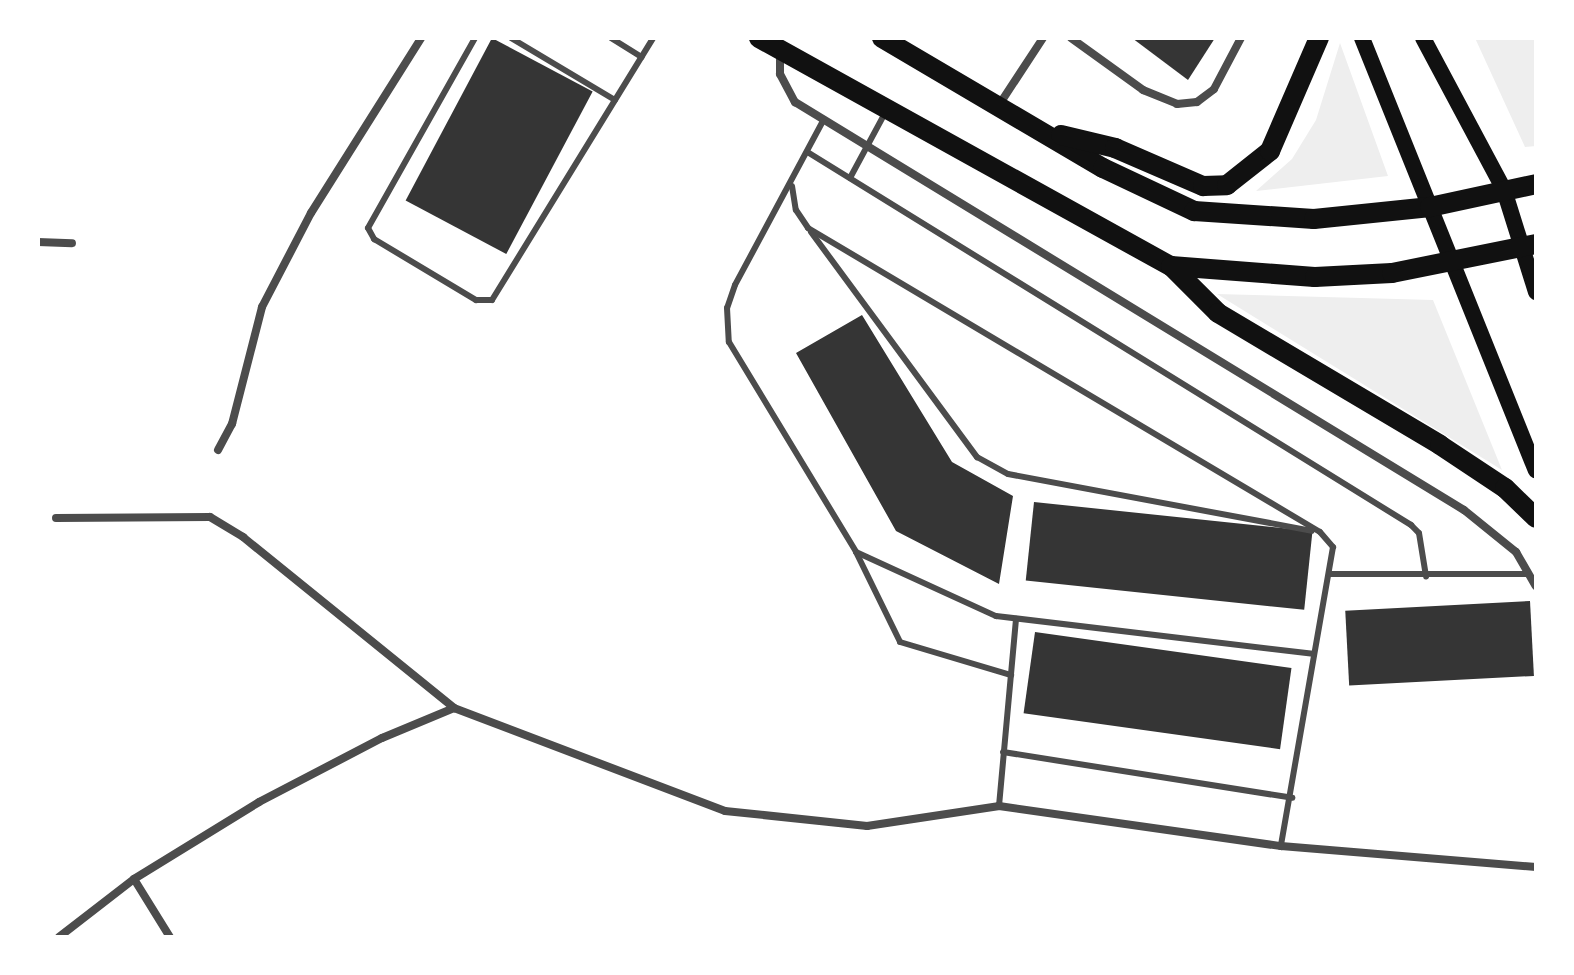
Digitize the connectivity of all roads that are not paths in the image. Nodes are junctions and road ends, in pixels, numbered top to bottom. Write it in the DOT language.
graph roads {
  1 [pos="421,38"];
  2 [pos="475,38"];
  3 [pos="511,38"];
  4 [pos="611,38"];
  5 [pos="653,38"];
  6 [pos="759,38"];
  7 [pos="882,38"];
  8 [pos="1043,38"];
  9 [pos="1071,38"];
  10 [pos="1241,38"];
  11 [pos="1319,38"];
  12 [pos="1362,38"];
  13 [pos="1423,38"];
  14 [pos="780,51"];
  15 [pos="641,57"];
  16 [pos="615,100"];
  17 [pos="998,105"];
  18 [pos="887,110"];
  19 [pos="824,119"];
  20 [pos="1042,131"];
  21 [pos="867,145"];
  22 [pos="809,153"];
  23 [pos="850,178"];
  24 [pos="1536,184"];
  25 [pos="792,186"];
  26 [pos="1504,190"];
  27 [pos="1430,207"];
  28 [pos="808,228"];
  29 [pos="38,242"];
  30 [pos="72,243"];
  31 [pos="1529,245"];
  32 [pos="1455,262"];
  33 [pos="1171,266"];
  34 [pos="1536,292"];
  35 [pos="218,450"];
  36 [pos="1536,470"];
  37 [pos="56,518"];
  38 [pos="1536,518"];
  39 [pos="1320,532"];
  40 [pos="856,552"];
  41 [pos="1330,574"];
  42 [pos="1533,574"];
  43 [pos="1426,576"];
  44 [pos="1536,586"];
  45 [pos="1016,619"];
  46 [pos="1313,654"];
  47 [pos="1011,675"];
  48 [pos="454,708"];
  49 [pos="1003,752"];
  50 [pos="1292,798"];
  51 [pos="999,806"];
  52 [pos="1281,846"];
  53 [pos="1536,867"];
  54 [pos="134,879"];
  55 [pos="59,937"];
  56 [pos="170,937"];
  1 -- 35 [label="street"];
  2 -- 16 [label="lane"];
  3 -- 16 [label="lane"];
  4 -- 15 [label="lane"];
  5 -- 15 [label="lane"];
  6 -- 14 [label="main road"];
  7 -- 17 [label="main road"];
  8 -- 17 [label="street"];
  9 -- 10 [label="street"];
  11 -- 20 [label="main road"];
  12 -- 27 [label="main road"];
  13 -- 26 [label="main road"];
  14 -- 18 [label="main road"];
  14 -- 19 [label="street"];
  15 -- 16 [label="lane"];
  17 -- 20 [label="main road"];
  18 -- 21 [label="lane"];
  18 -- 33 [label="main road"];
  19 -- 21 [label="street"];
  19 -- 22 [label="lane"];
  20 -- 27 [label="main road"];
  21 -- 23 [label="lane"];
  21 -- 42 [label="street"];
  22 -- 23 [label="lane"];
  22 -- 25 [label="lane"];
  23 -- 43 [label="lane"];
  24 -- 26 [label="main road"];
  25 -- 28 [label="lane"];
  25 -- 40 [label="lane"];
  26 -- 27 [label="main road"];
  26 -- 31 [label="main road"];
  27 -- 32 [label="main road"];
  28 -- 39 [label="lane"];
  28 -- 39 [label="lane"];
  29 -- 30 [label="street"];
  31 -- 32 [label="main road"];
  31 -- 34 [label="main road"];
  32 -- 33 [label="main road"];
  32 -- 36 [label="main road"];
  33 -- 38 [label="main road"];
  37 -- 48 [label="street"];
  39 -- 41 [label="lane"];
  40 -- 45 [label="lane"];
  40 -- 47 [label="lane"];
  41 -- 43 [label="lane"];
  41 -- 46 [label="lane"];
  42 -- 43 [label="lane"];
  42 -- 44 [label="street"];
  45 -- 46 [label="lane"];
  45 -- 47 [label="lane"];
  46 -- 50 [label="lane"];
  47 -- 49 [label="lane"];
  48 -- 51 [label="street"];
  48 -- 54 [label="street"];
  49 -- 50 [label="lane"];
  49 -- 51 [label="lane"];
  50 -- 52 [label="lane"];
  51 -- 52 [label="street"];
  52 -- 53 [label="street"];
  54 -- 55 [label="street"];
  54 -- 56 [label="street"];
}
